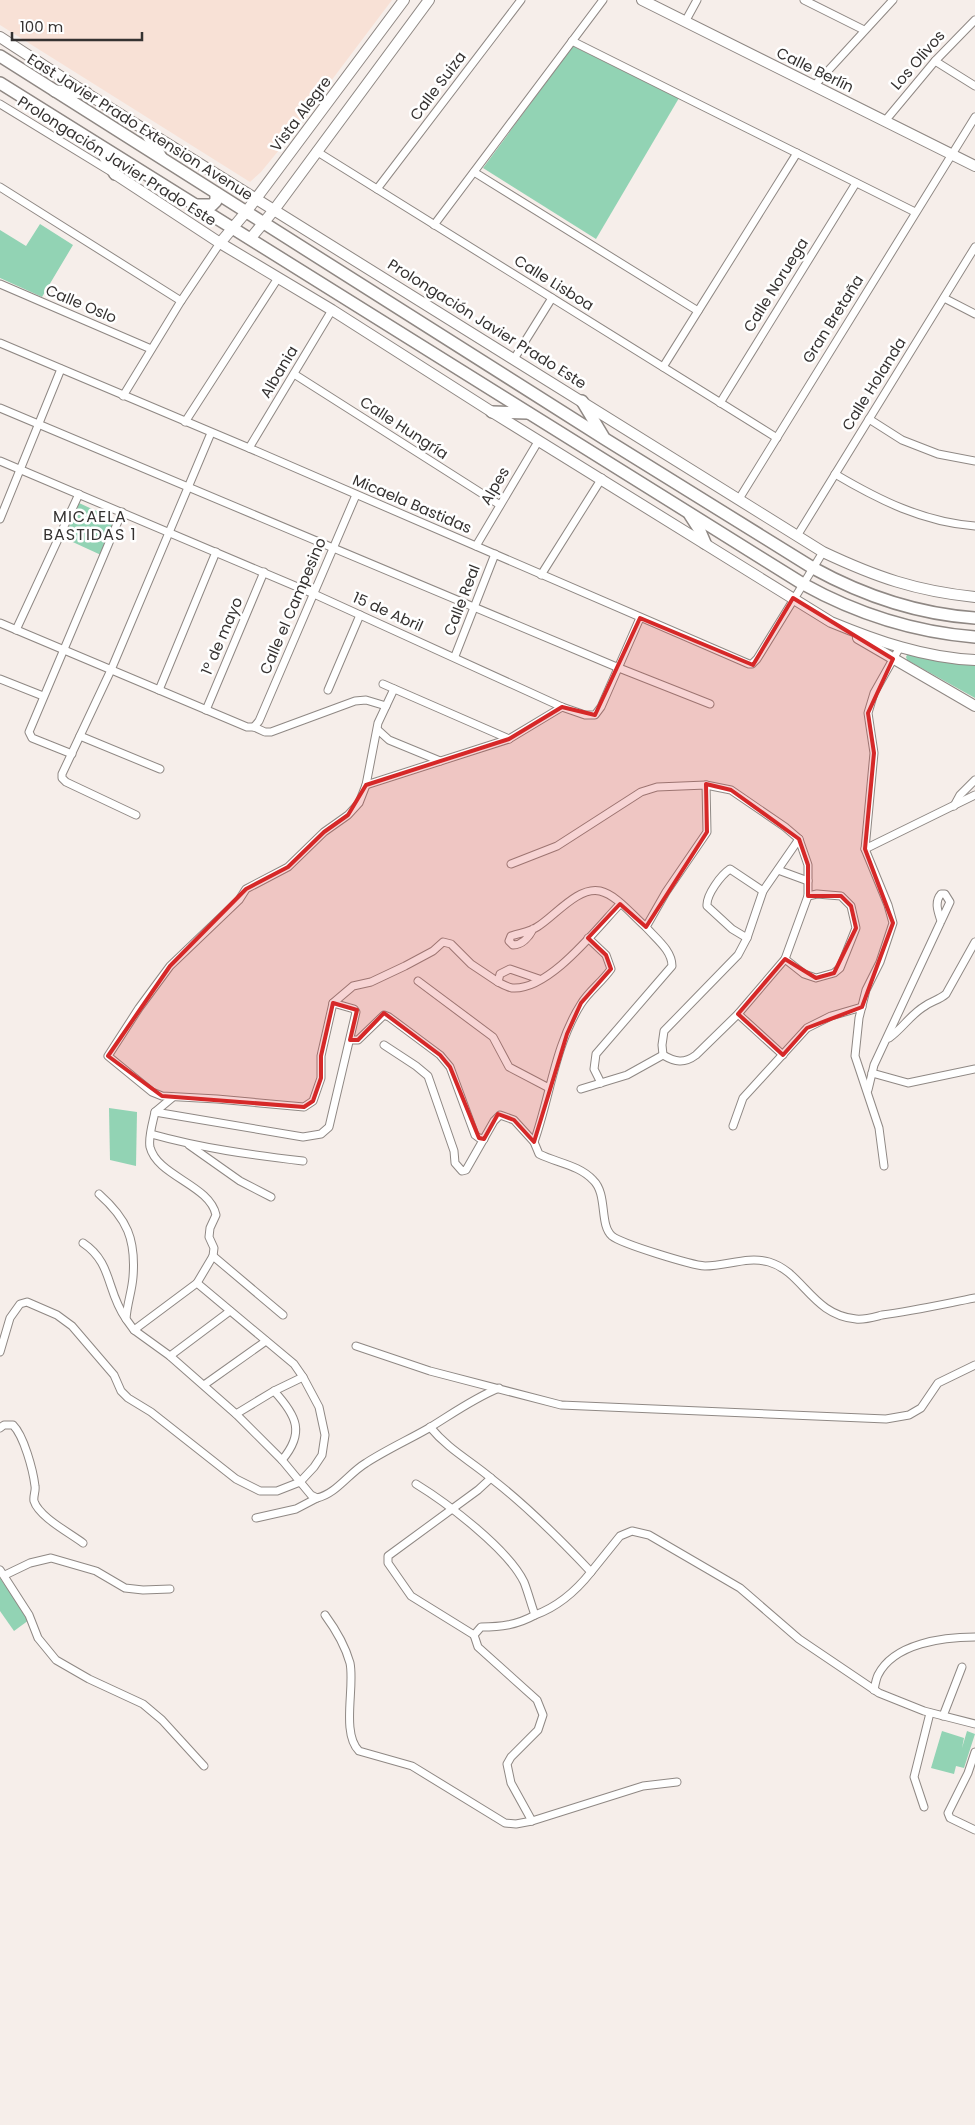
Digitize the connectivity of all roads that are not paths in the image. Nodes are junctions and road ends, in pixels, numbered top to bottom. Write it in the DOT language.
graph roads {
  1 [pos="404,0"];
  2 [pos="429,0"];
  3 [pos="521,0"];
  4 [pos="603,0"];
  5 [pos="642,0"];
  6 [pos="697,0"];
  7 [pos="804,0"];
  8 [pos="893,0"];
  9 [pos="975,20"];
  10 [pos="685,22"];
  11 [pos="864,30"];
  12 [pos="0,37"];
  13 [pos="572,41"];
  14 [pos="0,56"];
  15 [pos="935,61"];
  16 [pos="0,82"];
  17 [pos="814,86"];
  18 [pos="975,86"];
  19 [pos="53,90"];
  20 [pos="86,93"];
  21 [pos="0,104"];
  22 [pos="975,117"];
  23 [pos="885,121"];
  24 [pos="144,129"];
  25 [pos="307,132"];
  26 [pos="96,142"];
  27 [pos="320,147"];
  28 [pos="797,153"];
  29 [pos="951,154"];
  30 [pos="287,158"];
  31 [pos="162,159"];
  32 [pos="975,166"];
  33 [pos="302,171"];
  34 [pos="474,172"];
  35 [pos="114,174"];
  36 [pos="856,183"];
  37 [pos="0,187"];
  38 [pos="377,189"];
  39 [pos="216,193"];
  40 [pos="256,199"];
  41 [pos="193,204"];
  42 [pos="274,210"];
  43 [pos="246,212"];
  44 [pos="915,212"];
  45 [pos="264,223"];
  46 [pos="434,225"];
  47 [pos="232,228"];
  48 [pos="250,239"];
  49 [pos="220,243"];
  50 [pos="975,248"];
  51 [pos="278,278"];
  52 [pos="0,284"];
  53 [pos="552,298"];
  54 [pos="944,298"];
  55 [pos="181,301"];
  56 [pos="332,310"];
  57 [pos="698,310"];
  58 [pos="975,314"];
  59 [pos="0,343"];
  60 [pos="151,349"];
  61 [pos="514,359"];
  62 [pos="662,367"];
  63 [pos="61,369"];
  64 [pos="294,374"];
  65 [pos="123,396"];
  66 [pos="582,401"];
  67 [pos="720,402"];
  68 [pos="0,408"];
  69 [pos="492,412"];
  70 [pos="529,413"];
  71 [pos="869,419"];
  72 [pos="185,422"];
  73 [pos="38,424"];
  74 [pos="212,433"];
  75 [pos="776,438"];
  76 [pos="605,439"];
  77 [pos="539,440"];
  78 [pos="249,448"];
  79 [pos="0,461"];
  80 [pos="975,461"];
  81 [pos="20,469"];
  82 [pos="835,474"];
  83 [pos="602,478"];
  84 [pos="189,487"];
  85 [pos="79,494"];
  86 [pos="356,495"];
  87 [pos="738,499"];
  88 [pos="500,505"];
  89 [pos="686,510"];
  90 [pos="122,512"];
  91 [pos="0,519"];
  92 [pos="975,526"];
  93 [pos="171,532"];
  94 [pos="797,536"];
  95 [pos="705,543"];
  96 [pos="476,546"];
  97 [pos="334,548"];
  98 [pos="216,552"];
  99 [pos="823,552"];
  100 [pos="494,554"];
  101 [pos="813,568"];
  102 [pos="264,572"];
  103 [pos="541,575"];
  104 [pos="803,584"];
  105 [pos="314,594"];
  106 [pos="975,597"];
  107 [pos="793,598"];
  108 [pos="474,607"];
  109 [pos="360,614"];
  110 [pos="640,618"];
  111 [pos="975,618"];
  112 [pos="831,622"];
  113 [pos="0,623"];
  114 [pos="16,630"];
  115 [pos="975,637"];
  116 [pos="900,647"];
  117 [pos="63,650"];
  118 [pos="455,656"];
  119 [pos="893,659"];
  120 [pos="975,660"];
  121 [pos="619,668"];
  122 [pos="111,670"];
  123 [pos="0,679"];
  124 [pos="383,684"];
  125 [pos="394,689"];
  126 [pos="158,690"];
  127 [pos="328,690"];
  128 [pos="43,696"];
  129 [pos="710,704"];
  130 [pos="386,706"];
  131 [pos="975,706"];
  132 [pos="562,707"];
  133 [pos="206,710"];
  134 [pos="254,727"];
  135 [pos="378,730"];
  136 [pos="80,736"];
  137 [pos="509,740"];
  138 [pos="72,754"];
  139 [pos="440,761"];
  140 [pos="160,769"];
  141 [pos="975,780"];
  142 [pos="366,784"];
  143 [pos="706,785"];
  144 [pos="975,796"];
  145 [pos="953,806"];
  146 [pos="136,815"];
  147 [pos="798,839"];
  148 [pos="865,849"];
  149 [pos="511,864"];
  150 [pos="778,870"];
  151 [pos="808,881"];
  152 [pos="763,891"];
  153 [pos="808,896"];
  154 [pos="620,904"];
  155 [pos="941,922"];
  156 [pos="646,927"];
  157 [pos="533,929"];
  158 [pos="588,938"];
  159 [pos="747,938"];
  160 [pos="975,942"];
  161 [pos="785,960"];
  162 [pos="539,979"];
  163 [pos="418,981"];
  164 [pos="498,982"];
  165 [pos="333,1003"];
  166 [pos="862,1007"];
  167 [pos="738,1014"];
  168 [pos="888,1038"];
  169 [pos="350,1040"];
  170 [pos="384,1045"];
  171 [pos="663,1055"];
  172 [pos="783,1055"];
  173 [pos="975,1068"];
  174 [pos="872,1074"];
  175 [pos="601,1083"];
  176 [pos="549,1088"];
  177 [pos="581,1089"];
  178 [pos="867,1091"];
  179 [pos="173,1097"];
  180 [pos="154,1112"];
  181 [pos="733,1126"];
  182 [pos="151,1134"];
  183 [pos="484,1139"];
  184 [pos="534,1142"];
  185 [pos="187,1144"];
  186 [pos="302,1161"];
  187 [pos="884,1166"];
  188 [pos="99,1194"];
  189 [pos="271,1197"];
  190 [pos="82,1243"];
  191 [pos="213,1256"];
  192 [pos="197,1283"];
  193 [pos="975,1298"];
  194 [pos="230,1311"];
  195 [pos="283,1315"];
  196 [pos="126,1319"];
  197 [pos="134,1330"];
  198 [pos="266,1341"];
  199 [pos="356,1346"];
  200 [pos="0,1352"];
  201 [pos="170,1356"];
  202 [pos="975,1365"];
  203 [pos="303,1377"];
  204 [pos="204,1385"];
  205 [pos="499,1388"];
  206 [pos="274,1391"];
  207 [pos="236,1414"];
  208 [pos="430,1427"];
  209 [pos="0,1428"];
  210 [pos="282,1460"];
  211 [pos="491,1478"];
  212 [pos="300,1482"];
  213 [pos="416,1484"];
  214 [pos="317,1498"];
  215 [pos="453,1509"];
  216 [pos="256,1518"];
  217 [pos="83,1543"];
  218 [pos="3,1572"];
  219 [pos="591,1572"];
  220 [pos="170,1589"];
  221 [pos="325,1615"];
  222 [pos="535,1615"];
  223 [pos="474,1635"];
  224 [pos="975,1637"];
  225 [pos="962,1667"];
  226 [pos="874,1690"];
  227 [pos="930,1713"];
  228 [pos="943,1716"];
  229 [pos="975,1724"];
  230 [pos="975,1752"];
  231 [pos="204,1766"];
  232 [pos="971,1774"];
  233 [pos="677,1782"];
  234 [pos="924,1806"];
  235 [pos="532,1821"];
  236 [pos="975,1830"];
  1 -- 25 [label="street, Vista Alegre"];
  2 -- 27 [label="street"];
  3 -- 38 [label="street, Calle Suiza"];
  4 -- 13 [label="street"];
  5 -- 10 [label="street, Calle Berlín"];
  6 -- 10 [label="street"];
  7 -- 11 [label="street"];
  8 -- 11 [label="street"];
  9 -- 15 [label="street, Los Olivos"];
  10 -- 17 [label="street, Calle Berlín"];
  11 -- 17 [label="street"];
  12 -- 20 [label="street, Prolongación Javier Prado Este"];
  13 -- 28 [label="street"];
  13 -- 34 [label="street"];
  14 -- 19 [label="main road, East Javier Prado Extension Avenue"];
  15 -- 18 [label="street"];
  15 -- 23 [label="street, Los Olivos"];
  16 -- 26 [label="main road"];
  17 -- 23 [label="street, Calle Berlín"];
  19 -- 20 [label="main road"];
  19 -- 31 [label="main road, East Javier Prado Extension Avenue"];
  20 -- 24 [label="street, Prolongación Javier Prado Este"];
  21 -- 35 [label="street, Prolongación Javier Prado Este"];
  22 -- 29 [label="street, Gran Bretaña"];
  23 -- 29 [label="street, Calle Berlín"];
  24 -- 31 [label="main road"];
  24 -- 40 [label="street, Prolongación Javier Prado Este"];
  25 -- 27 [label="street"];
  25 -- 30 [label="street, Vista Alegre"];
  26 -- 35 [label="main road"];
  26 -- 41 [label="main road"];
  27 -- 33 [label="street"];
  27 -- 38 [label="street, Calle Lisboa"];
  28 -- 36 [label="street"];
  28 -- 57 [label="street"];
  29 -- 32 [label="street, Calle Berlín"];
  29 -- 44 [label="street, Gran Bretaña"];
  30 -- 33 [label="street"];
  30 -- 40 [label="street, Vista Alegre"];
  31 -- 39 [label="main road, East Javier Prado Extension Avenue"];
  33 -- 42 [label="street"];
  34 -- 46 [label="street"];
  34 -- 57 [label="street"];
  35 -- 49 [label="street, Prolongación Javier Prado Este"];
  36 -- 44 [label="street"];
  36 -- 67 [label="street, Calle Noruega"];
  37 -- 55 [label="street"];
  38 -- 46 [label="street, Calle Lisboa"];
  39 -- 41 [label="main road"];
  39 -- 43 [label="main road, East Javier Prado Extension Avenue"];
  40 -- 42 [label="street, Prolongación Javier Prado Este"];
  40 -- 43 [label="street, Vista Alegre"];
  41 -- 47 [label="main road"];
  42 -- 45 [label="street"];
  42 -- 61 [label="street, Prolongación Javier Prado Este"];
  43 -- 45 [label="main road, East Javier Prado Extension Avenue"];
  43 -- 47 [label="street, Vista Alegre"];
  44 -- 75 [label="street, Gran Bretaña"];
  45 -- 48 [label="street"];
  45 -- 76 [label="main road"];
  46 -- 53 [label="street, Calle Lisboa"];
  47 -- 48 [label="main road, Prolongación Javier Prado Este"];
  47 -- 49 [label="street, Vista Alegre"];
  48 -- 70 [label="main road, Prolongación Javier Prado Este"];
  49 -- 51 [label="street, Prolongación Javier Prado Este"];
  49 -- 55 [label="street"];
  50 -- 54 [label="street, Calle Holanda"];
  51 -- 56 [label="street, Prolongación Javier Prado Este"];
  51 -- 72 [label="street"];
  52 -- 60 [label="street, Calle Oslo"];
  53 -- 61 [label="street"];
  53 -- 62 [label="street, Calle Lisboa"];
  54 -- 58 [label="street"];
  54 -- 71 [label="street, Calle Holanda"];
  55 -- 60 [label="street"];
  56 -- 64 [label="street, Albania"];
  56 -- 69 [label="street, Prolongación Javier Prado Este"];
  57 -- 62 [label="street"];
  59 -- 63 [label="street, Micaela Bastidas"];
  60 -- 65 [label="street"];
  61 -- 66 [label="street, Prolongación Javier Prado Este"];
  62 -- 67 [label="street, Calle Lisboa"];
  63 -- 65 [label="street, Micaela Bastidas"];
  63 -- 73 [label="street"];
  64 -- 78 [label="street, Albania"];
  64 -- 88 [label="street, Calle Hungría"];
  65 -- 72 [label="street, Micaela Bastidas"];
  66 -- 76 [label="main road"];
  66 -- 87 [label="street, Prolongación Javier Prado Este"];
  67 -- 75 [label="street, Calle Lisboa"];
  68 -- 73 [label="street"];
  69 -- 70 [label="main road"];
  69 -- 77 [label="street, Prolongación Javier Prado Este"];
  70 -- 89 [label="main road, Prolongación Javier Prado Este"];
  71 -- 80 [label="street"];
  71 -- 82 [label="street, Calle Holanda"];
  72 -- 74 [label="street, Micaela Bastidas"];
  73 -- 81 [label="street"];
  73 -- 84 [label="street"];
  74 -- 78 [label="street, Micaela Bastidas"];
  74 -- 84 [label="street"];
  75 -- 87 [label="street, Gran Bretaña"];
  76 -- 101 [label="main road"];
  77 -- 83 [label="street, Prolongación Javier Prado Este"];
  77 -- 88 [label="street, Alpes"];
  78 -- 86 [label="street, Micaela Bastidas"];
  79 -- 81 [label="street, 15 de Abril"];
  81 -- 85 [label="street, 15 de Abril"];
  81 -- 91 [label="street"];
  82 -- 92 [label="street"];
  82 -- 94 [label="street, Calle Holanda"];
  83 -- 95 [label="street, Prolongación Javier Prado Este"];
  83 -- 103 [label="street"];
  84 -- 93 [label="street"];
  84 -- 97 [label="street"];
  85 -- 90 [label="street, 15 de Abril"];
  85 -- 114 [label="street"];
  86 -- 96 [label="street, Micaela Bastidas"];
  86 -- 97 [label="street, Calle el Campesino"];
  87 -- 94 [label="street, Prolongación Javier Prado Este"];
  88 -- 96 [label="street, Alpes"];
  89 -- 95 [label="main road"];
  89 -- 104 [label="main road, Prolongación Javier Prado Este"];
  90 -- 93 [label="street, 15 de Abril"];
  90 -- 117 [label="street"];
  93 -- 98 [label="street, 15 de Abril"];
  93 -- 122 [label="street"];
  94 -- 99 [label="street, Prolongación Javier Prado Este"];
  95 -- 107 [label="street, Prolongación Javier Prado Este"];
  96 -- 100 [label="street, Micaela Bastidas"];
  97 -- 105 [label="street, Calle el Campesino"];
  97 -- 108 [label="street"];
  98 -- 102 [label="street, 15 de Abril"];
  98 -- 126 [label="street"];
  99 -- 101 [label="street"];
  99 -- 106 [label="street, Prolongación Javier Prado Este"];
  100 -- 103 [label="street, Micaela Bastidas"];
  100 -- 108 [label="street, Calle Real"];
  101 -- 104 [label="street"];
  101 -- 111 [label="main road"];
  102 -- 105 [label="street, 15 de Abril"];
  102 -- 133 [label="street, 1º de mayo"];
  103 -- 110 [label="street, Micaela Bastidas"];
  104 -- 107 [label="street"];
  104 -- 115 [label="main road, Prolongación Javier Prado Este"];
  105 -- 109 [label="street, 15 de Abril"];
  105 -- 134 [label="street, Calle el Campesino"];
  107 -- 110 [label="street, Micaela Bastidas"];
  107 -- 112 [label="street, Prolongación Javier Prado Este"];
  108 -- 118 [label="street, Calle Real"];
  108 -- 121 [label="street"];
  109 -- 118 [label="street, 15 de Abril"];
  109 -- 127 [label="street"];
  110 -- 121 [label="street"];
  112 -- 116 [label="street, Prolongación Javier Prado Este"];
  112 -- 119 [label="street"];
  113 -- 114 [label="street"];
  114 -- 117 [label="street"];
  116 -- 119 [label="street"];
  116 -- 120 [label="street, Prolongación Javier Prado Este"];
  117 -- 122 [label="street"];
  117 -- 128 [label="street"];
  118 -- 132 [label="street, 15 de Abril"];
  119 -- 131 [label="street"];
  119 -- 148 [label="street"];
  121 -- 129 [label="street"];
  121 -- 132 [label="street, 15 de Abril"];
  122 -- 126 [label="street"];
  122 -- 136 [label="street"];
  123 -- 128 [label="street"];
  124 -- 125 [label="street"];
  125 -- 130 [label="street"];
  125 -- 137 [label="street"];
  126 -- 133 [label="street"];
  128 -- 138 [label="street"];
  130 -- 134 [label="street"];
  130 -- 135 [label="street"];
  132 -- 137 [label="street"];
  133 -- 134 [label="street"];
  135 -- 139 [label="street"];
  135 -- 142 [label="street"];
  136 -- 138 [label="street"];
  136 -- 140 [label="street"];
  137 -- 139 [label="street"];
  138 -- 146 [label="street"];
  139 -- 142 [label="street"];
  141 -- 145 [label="street"];
  142 -- 179 [label="street"];
  143 -- 147 [label="street"];
  143 -- 149 [label="street"];
  143 -- 156 [label="street"];
  144 -- 145 [label="street"];
  145 -- 148 [label="street"];
  147 -- 150 [label="street"];
  147 -- 151 [label="street"];
  148 -- 166 [label="street"];
  150 -- 151 [label="street"];
  150 -- 152 [label="street"];
  151 -- 153 [label="street"];
  152 -- 159 [label="street"];
  152 -- 159 [label="street"];
  153 -- 161 [label="street"];
  153 -- 161 [label="street"];
  154 -- 156 [label="street"];
  154 -- 157 [label="street"];
  154 -- 158 [label="street"];
  155 -- 168 [label="street"];
  156 -- 175 [label="street"];
  158 -- 162 [label="street"];
  158 -- 176 [label="street"];
  159 -- 171 [label="street"];
  160 -- 168 [label="street"];
  161 -- 167 [label="street"];
  162 -- 164 [label="street"];
  162 -- 164 [label="street"];
  163 -- 176 [label="street"];
  164 -- 165 [label="street"];
  165 -- 169 [label="street"];
  165 -- 179 [label="street"];
  166 -- 172 [label="street"];
  166 -- 178 [label="street"];
  167 -- 171 [label="street"];
  167 -- 172 [label="street"];
  168 -- 174 [label="street"];
  169 -- 180 [label="street"];
  169 -- 183 [label="street"];
  170 -- 183 [label="street"];
  171 -- 175 [label="street"];
  172 -- 181 [label="street"];
  173 -- 174 [label="street"];
  174 -- 178 [label="street"];
  175 -- 177 [label="street"];
  176 -- 184 [label="street"];
  178 -- 187 [label="street"];
  179 -- 180 [label="street"];
  180 -- 182 [label="street"];
  182 -- 185 [label="street"];
  182 -- 191 [label="street"];
  183 -- 184 [label="street"];
  184 -- 193 [label="street"];
  185 -- 186 [label="street"];
  185 -- 189 [label="street"];
  188 -- 196 [label="street"];
  190 -- 196 [label="street"];
  191 -- 192 [label="street"];
  191 -- 195 [label="street"];
  192 -- 194 [label="street"];
  192 -- 197 [label="street"];
  194 -- 198 [label="street"];
  194 -- 201 [label="street"];
  196 -- 197 [label="street"];
  197 -- 201 [label="street"];
  198 -- 203 [label="street"];
  198 -- 204 [label="street"];
  199 -- 205 [label="street"];
  200 -- 212 [label="street"];
  201 -- 204 [label="street"];
  202 -- 205 [label="street"];
  203 -- 206 [label="street"];
  203 -- 212 [label="street"];
  204 -- 207 [label="street"];
  205 -- 208 [label="street"];
  206 -- 207 [label="street"];
  206 -- 210 [label="street"];
  207 -- 210 [label="street"];
  208 -- 211 [label="street"];
  208 -- 214 [label="street"];
  209 -- 217 [label="street"];
  210 -- 212 [label="street"];
  211 -- 215 [label="street"];
  211 -- 219 [label="street"];
  212 -- 214 [label="street"];
  213 -- 215 [label="street"];
  214 -- 216 [label="street"];
  215 -- 222 [label="street"];
  215 -- 223 [label="street"];
  218 -- 220 [label="street"];
  218 -- 231 [label="street"];
  219 -- 222 [label="street"];
  219 -- 226 [label="street"];
  221 -- 235 [label="street"];
  222 -- 223 [label="street"];
  223 -- 235 [label="street"];
  224 -- 226 [label="street"];
  225 -- 228 [label="street"];
  226 -- 227 [label="street"];
  227 -- 228 [label="street"];
  227 -- 234 [label="street"];
  228 -- 229 [label="street"];
  230 -- 232 [label="street"];
  232 -- 236 [label="street"];
  233 -- 235 [label="street"];
}
